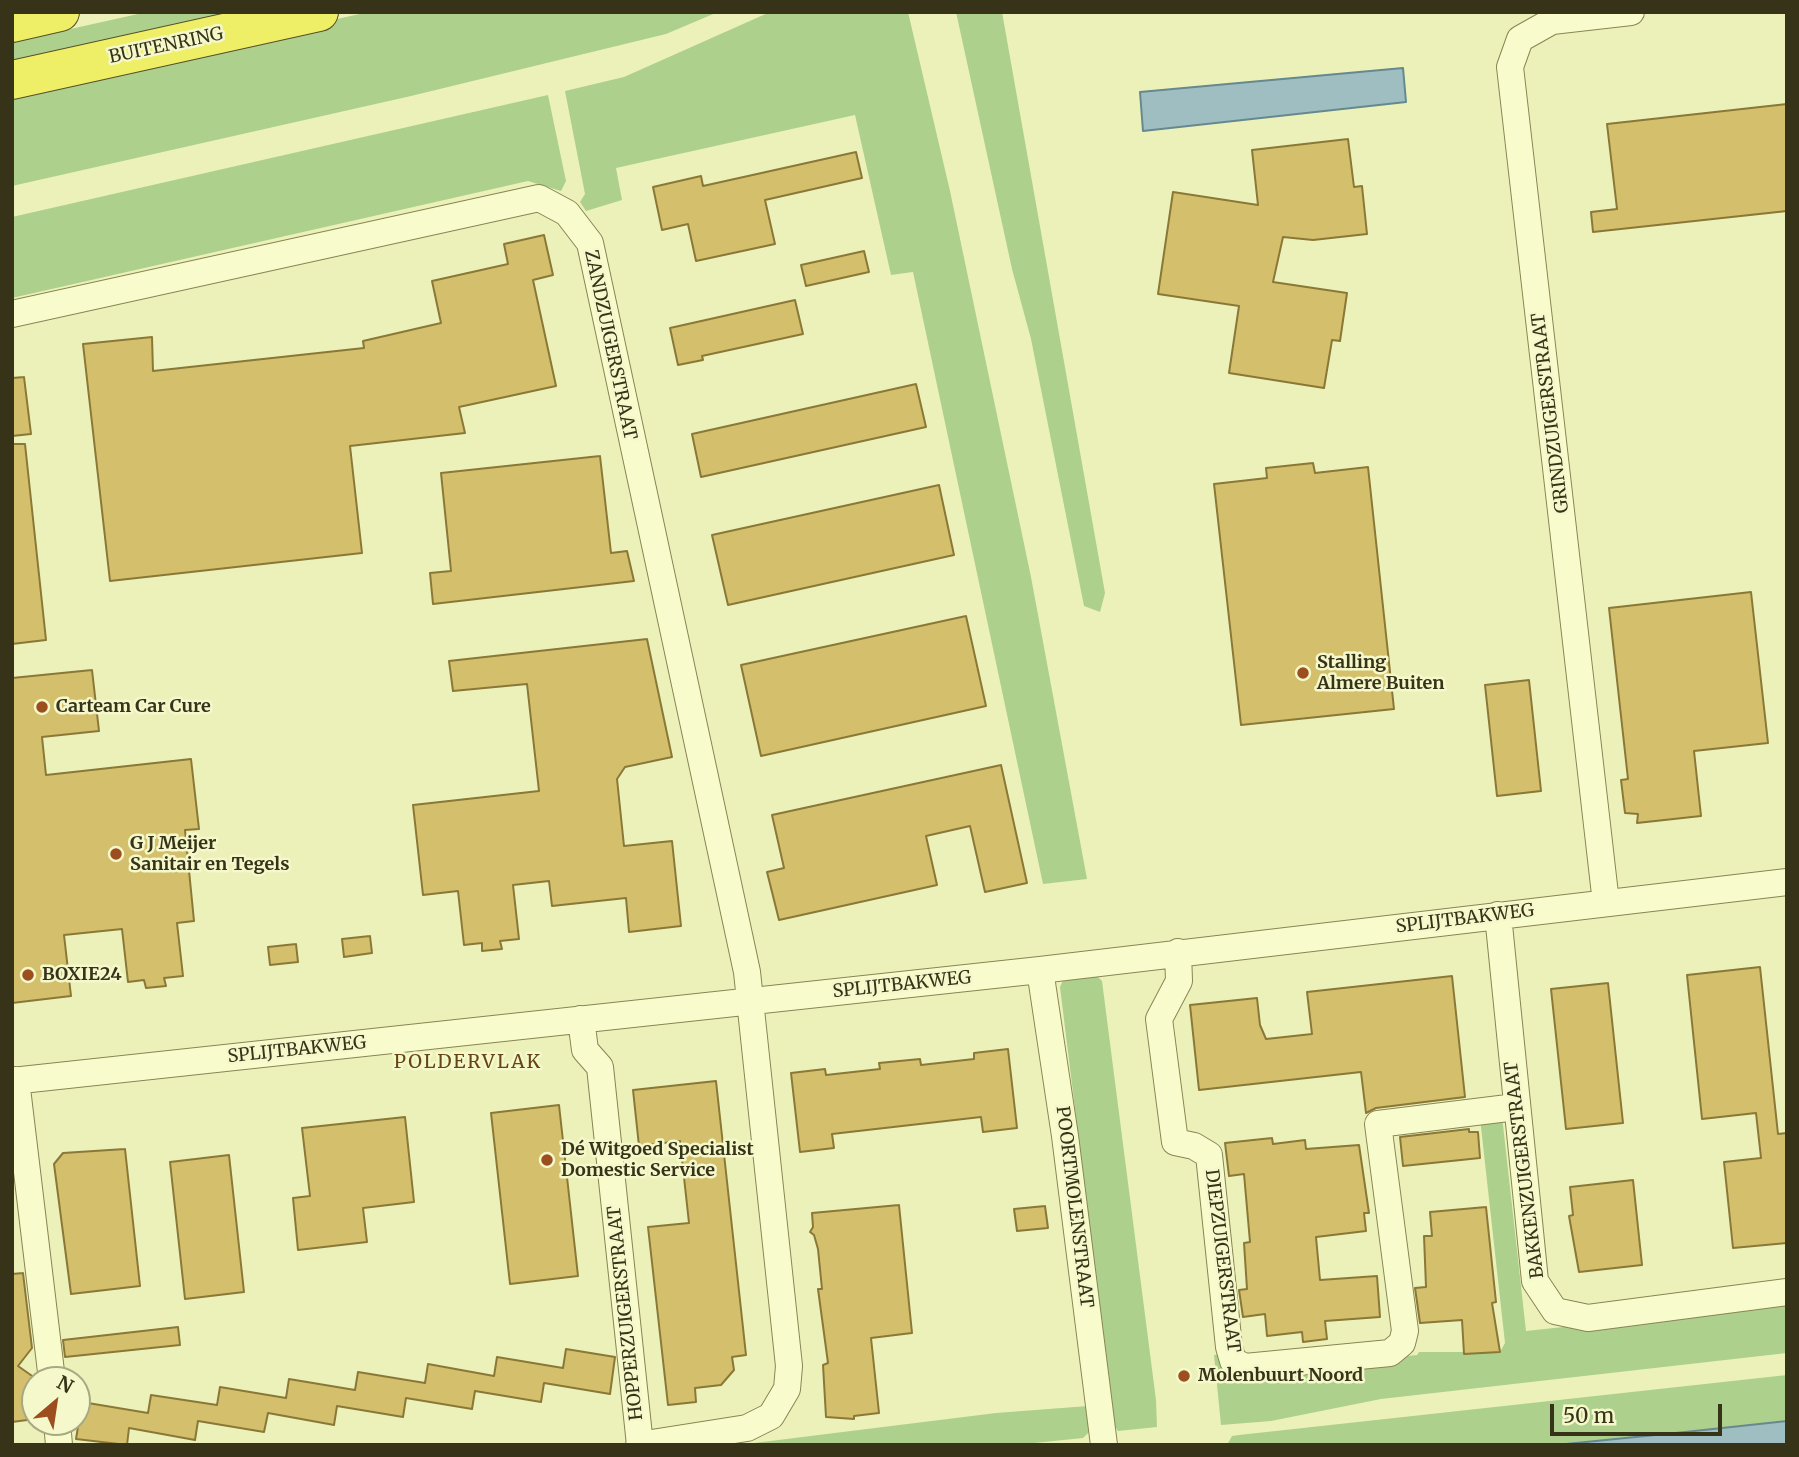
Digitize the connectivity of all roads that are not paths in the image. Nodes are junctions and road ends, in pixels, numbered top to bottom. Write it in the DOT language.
graph roads {
  1 [pos="60,12"];
  2 [pos="319,12"];
  3 [pos="1631,12"];
  4 [pos="12,23"];
  5 [pos="12,80"];
  6 [pos="12,314"];
  7 [pos="1787,882"];
  8 [pos="1606,903"];
  9 [pos="1498,915"];
  10 [pos="1178,952"];
  11 [pos="1040,970"];
  12 [pos="751,1001"];
  13 [pos="581,1019"];
  14 [pos="14,1081"];
  15 [pos="1516,1107"];
  16 [pos="1787,1292"];
  17 [pos="50,1366"];
  18 [pos="639,1445"];
  19 [pos="1104,1445"];
  1 -- 4 [label="highway"];
  2 -- 5 [label="highway, BUITENRING"];
  3 -- 8 [label="street, GRINDZUIGERSTRAAT"];
  6 -- 12 [label="street, ZANDZUIGERSTRAAT"];
  7 -- 8 [label="street, SPLIJTBAKWEG"];
  8 -- 9 [label="street, SPLIJTBAKWEG"];
  9 -- 10 [label="street, SPLIJTBAKWEG"];
  9 -- 15 [label="street, BAKKENZUIGERSTRAAT"];
  10 -- 11 [label="street, SPLIJTBAKWEG"];
  10 -- 15 [label="street, DIEPZUIGERSTRAAT"];
  11 -- 12 [label="street, SPLIJTBAKWEG"];
  11 -- 19 [label="street, POORTMOLENSTRAAT"];
  12 -- 13 [label="street, SPLIJTBAKWEG"];
  12 -- 18 [label="street, HOPPERZUIGERSTRAAT"];
  13 -- 14 [label="street, SPLIJTBAKWEG"];
  13 -- 18 [label="street, HOPPERZUIGERSTRAAT"];
  14 -- 17 [label="street, SPLIJTBAKWEG"];
  15 -- 16 [label="street, BAKKENZUIGERSTRAAT"];
}
